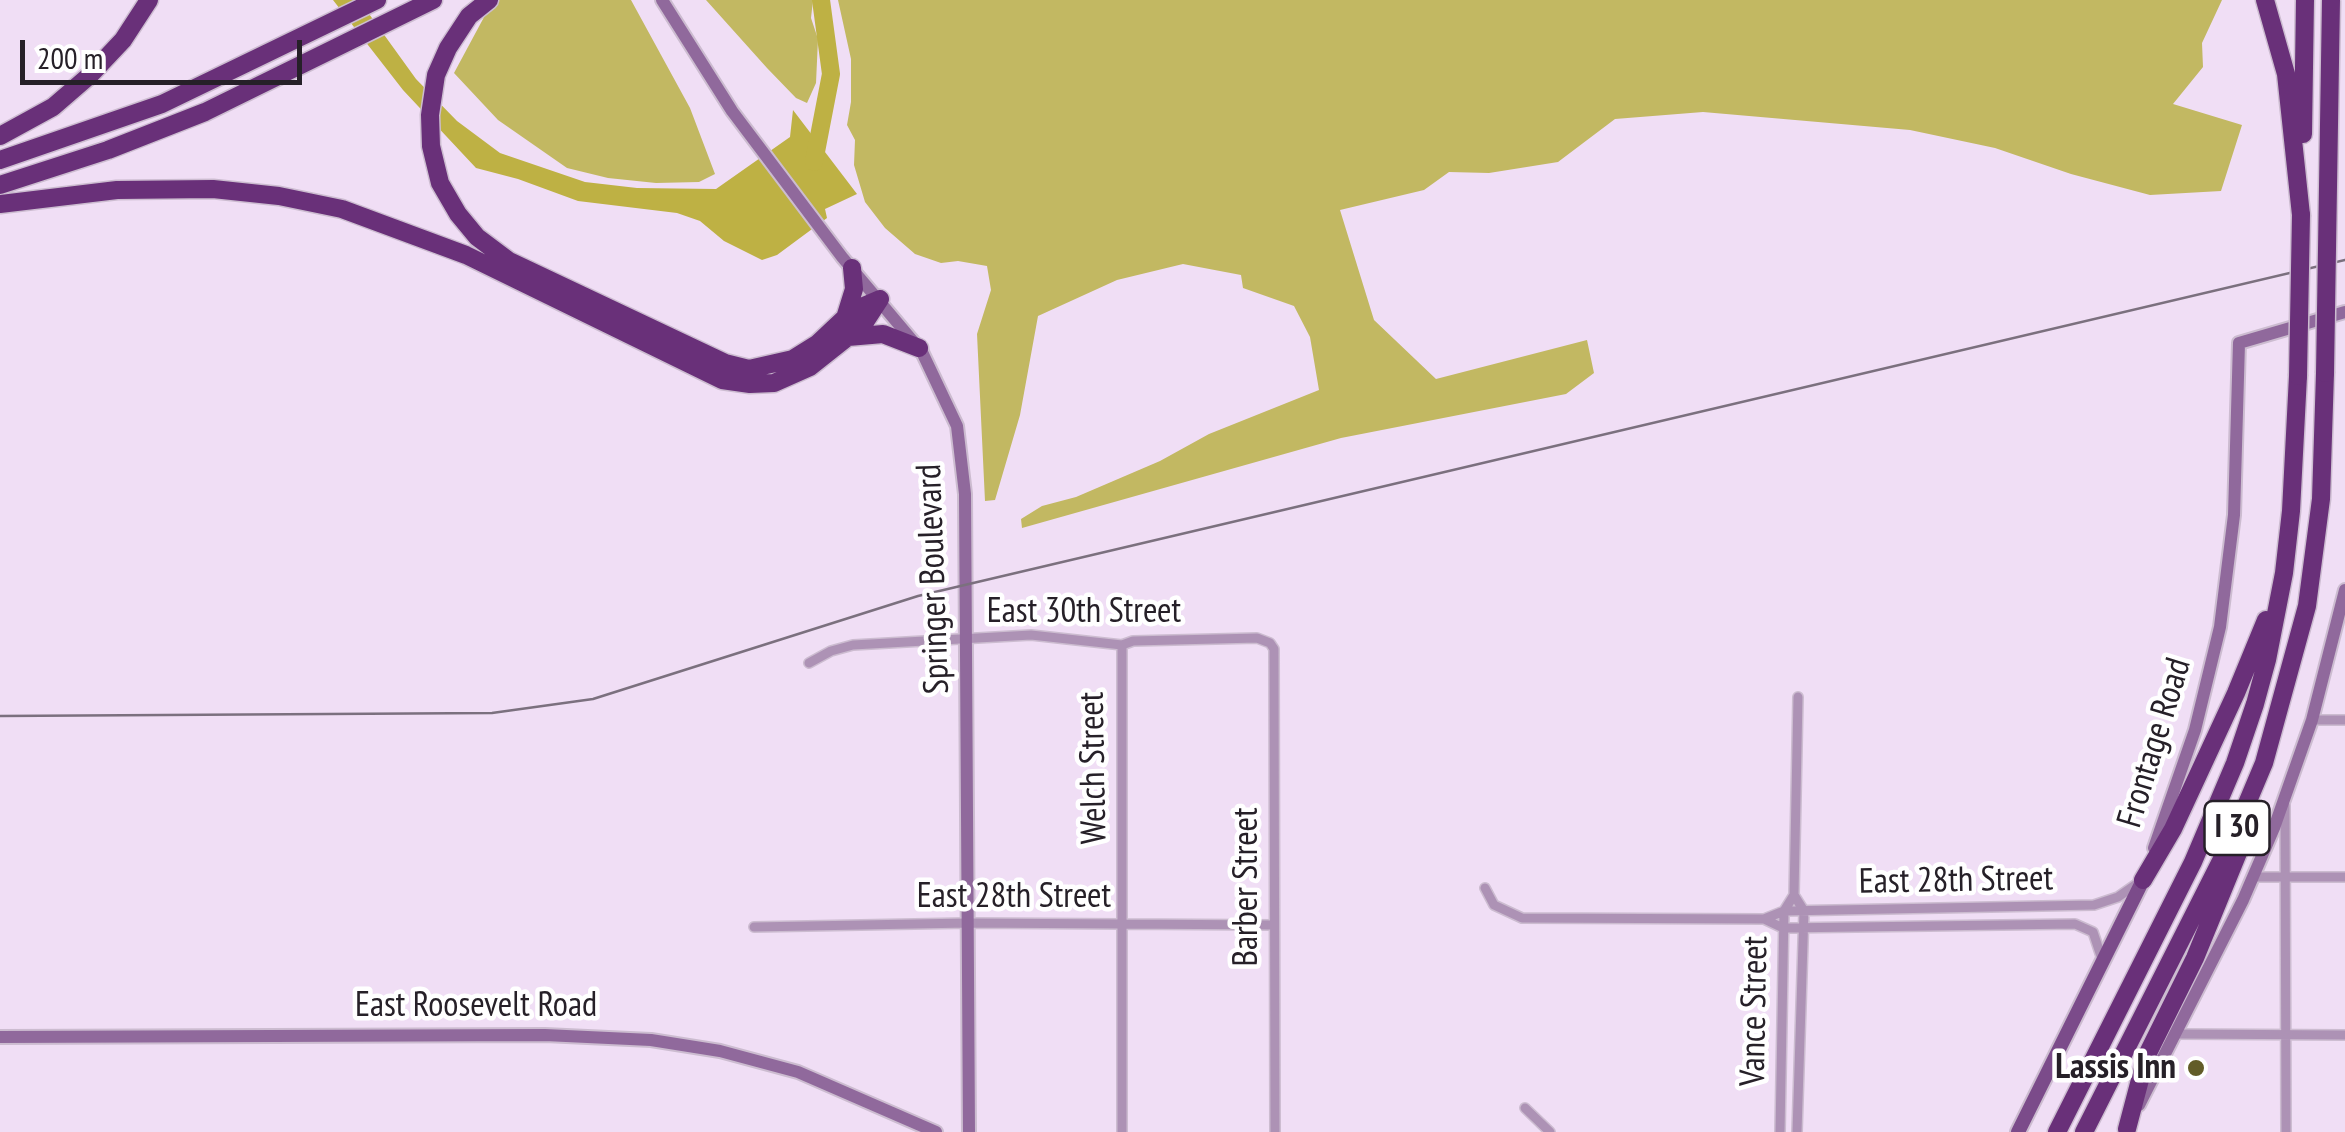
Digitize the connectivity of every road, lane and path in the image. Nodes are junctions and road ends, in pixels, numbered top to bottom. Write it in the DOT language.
graph roads {
  1 [pos="149,0"];
  2 [pos="377,0"];
  3 [pos="433,0"];
  4 [pos="490,0"];
  5 [pos="662,0"];
  6 [pos="2265,0"];
  7 [pos="2305,0"];
  8 [pos="2331,0"];
  9 [pos="0,136"];
  10 [pos="0,160"];
  11 [pos="0,185"];
  12 [pos="0,204"];
  13 [pos="2301,215"];
  14 [pos="847,262"];
  15 [pos="880,299"];
  16 [pos="2345,312"];
  17 [pos="846,328"];
  18 [pos="919,348"];
  19 [pos="774,374"];
  20 [pos="2284,573"];
  21 [pos="2345,590"];
  22 [pos="966,640"];
  23 [pos="1270,643"];
  24 [pos="1122,645"];
  25 [pos="809,663"];
  26 [pos="1798,697"];
  27 [pos="2312,720"];
  28 [pos="2345,720"];
  29 [pos="2264,762"];
  30 [pos="2285,798"];
  31 [pos="2286,876"];
  32 [pos="2254,877"];
  33 [pos="2345,877"];
  34 [pos="2143,880"];
  35 [pos="1485,888"];
  36 [pos="1794,895"];
  37 [pos="1804,910"];
  38 [pos="1784,911"];
  39 [pos="1764,918"];
  40 [pos="968,923"];
  41 [pos="1123,924"];
  42 [pos="1274,925"];
  43 [pos="754,927"];
  44 [pos="1784,928"];
  45 [pos="1803,928"];
  46 [pos="2103,966"];
  47 [pos="2176,1034"];
  48 [pos="2285,1034"];
  49 [pos="2345,1035"];
  50 [pos="0,1037"];
  51 [pos="1525,1108"];
  52 [pos="2126,1131"];
  53 [pos="936,1132"];
  54 [pos="969,1132"];
  55 [pos="1122,1132"];
  56 [pos="1275,1132"];
  57 [pos="1550,1132"];
  58 [pos="1780,1132"];
  59 [pos="1798,1132"];
  60 [pos="2018,1132"];
  61 [pos="2057,1132"];
  62 [pos="2084,1132"];
  63 [pos="2286,1132"];
  1 -- 9 [label="highway"];
  2 -- 10 [label="highway"];
  3 -- 11 [label="highway"];
  4 -- 19 [label="highway"];
  5 -- 14 [label="main road, Springer Boulevard"];
  6 -- 13 [label="highway"];
  7 -- 13 [label="highway, I 30"];
  8 -- 29 [label="highway, I 30, bridge"];
  12 -- 19 [label="highway"];
  13 -- 20 [label="highway, I 30, bridge"];
  14 -- 15 [label="main road, Springer Boulevard"];
  14 -- 17 [label="highway"];
  15 -- 17 [label="highway"];
  15 -- 18 [label="main road, Springer Boulevard"];
  16 -- 34 [label="main road, Frontage Road"];
  17 -- 18 [label="highway"];
  17 -- 19 [label="highway"];
  18 -- 22 [label="main road, Springer Boulevard"];
  20 -- 34 [label="highway"];
  20 -- 61 [label="highway, I 30"];
  21 -- 27 [label="main road"];
  22 -- 24 [label="street, East 30th Street"];
  22 -- 25 [label="street, East 30th Street"];
  22 -- 40 [label="main road, Springer Boulevard"];
  23 -- 24 [label="street, East 30th Street"];
  23 -- 42 [label="street, Barber Street"];
  24 -- 41 [label="street, Welch Street"];
  26 -- 36 [label="street, Vance Street"];
  27 -- 28 [label="street"];
  27 -- 30 [label="main road"];
  29 -- 52 [label="highway"];
  29 -- 62 [label="highway, I 30"];
  30 -- 31 [label="street"];
  30 -- 32 [label="main road"];
  31 -- 32 [label="street"];
  31 -- 33 [label="street"];
  31 -- 48 [label="street"];
  32 -- 47 [label="main road"];
  34 -- 37 [label="street, East 28th Street"];
  34 -- 46 [label="main road, Frontage Road"];
  35 -- 39 [label="street, East 28th Street"];
  36 -- 37 [label="street, Vance Street"];
  36 -- 38 [label="street, Vance Street"];
  37 -- 38 [label="street, East 28th Street"];
  37 -- 45 [label="street, Vance Street"];
  38 -- 39 [label="street, East 28th Street"];
  38 -- 44 [label="street, Vance Street"];
  39 -- 44 [label="street, East 28th Street"];
  40 -- 41 [label="street, East 28th Street"];
  40 -- 43 [label="street, East 28th Street"];
  40 -- 54 [label="main road, Springer Boulevard"];
  41 -- 42 [label="street, East 28th Street"];
  41 -- 55 [label="street, Welch Street"];
  42 -- 56 [label="street, Barber Street"];
  44 -- 45 [label="street, East 28th Street"];
  44 -- 58 [label="street, Vance Street"];
  45 -- 46 [label="street, East 28th Street"];
  45 -- 59 [label="street, Vance Street"];
  46 -- 60 [label="main road, Frontage Road"];
  47 -- 48 [label="street"];
  47 -- 52 [label="main road"];
  48 -- 49 [label="street"];
  48 -- 63 [label="street"];
  50 -- 53 [label="main road, East Roosevelt Road"];
  51 -- 57 [label="street"];
}
